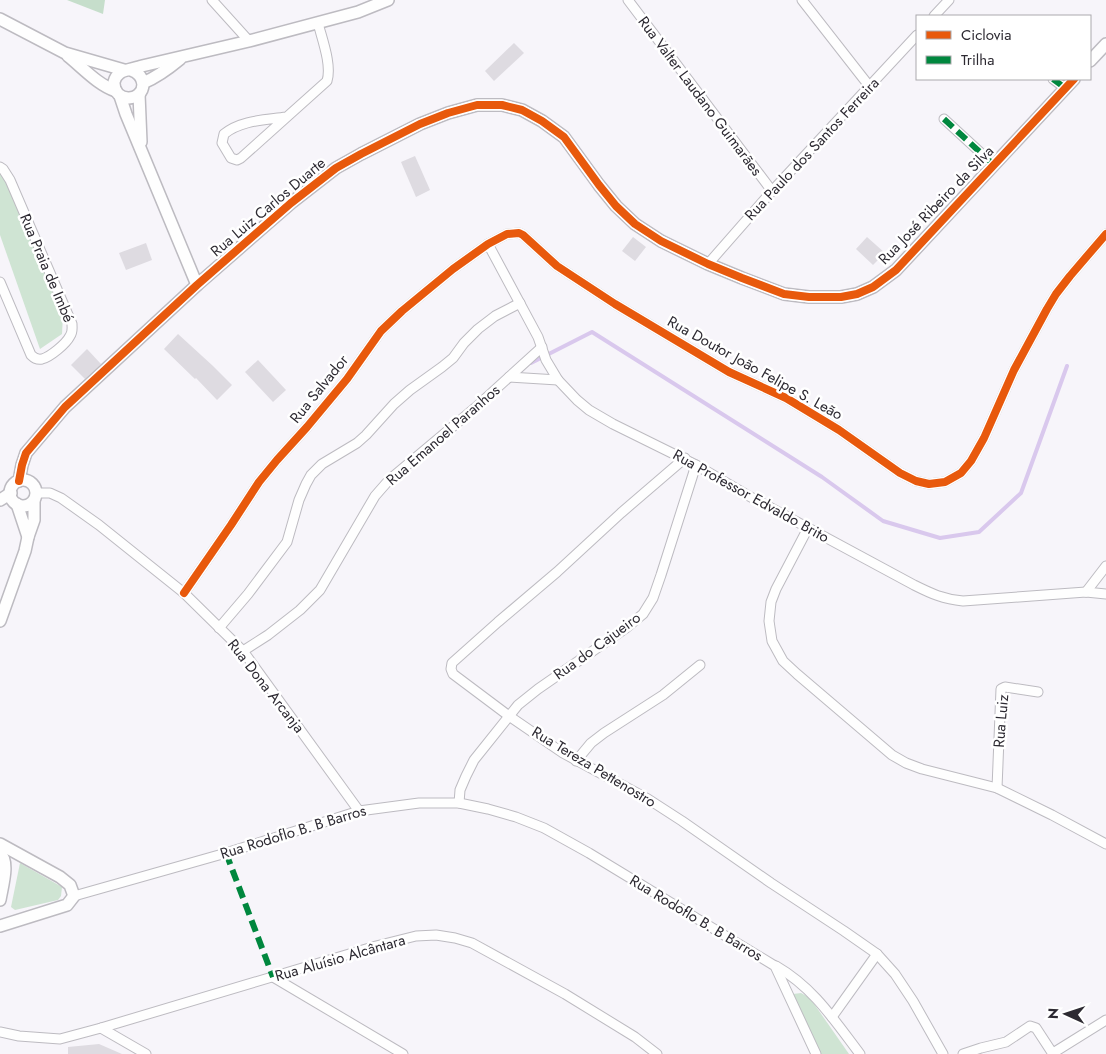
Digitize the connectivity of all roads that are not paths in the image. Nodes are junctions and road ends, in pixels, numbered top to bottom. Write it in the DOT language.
graph roads {
  1 [pos="212,0"];
  2 [pos="388,0"];
  3 [pos="628,0"];
  4 [pos="802,0"];
  5 [pos="949,0"];
  6 [pos="935,15"];
  7 [pos="0,18"];
  8 [pos="318,23"];
  9 [pos="916,36"];
  10 [pos="249,41"];
  11 [pos="1106,44"];
  12 [pos="65,53"];
  13 [pos="1097,57"];
  14 [pos="181,58"];
  15 [pos="127,70"];
  16 [pos="1054,80"];
  17 [pos="1073,80"];
  18 [pos="870,87"];
  19 [pos="1065,88"];
  20 [pos="141,89"];
  21 [pos="118,94"];
  22 [pos="286,117"];
  23 [pos="944,119"];
  24 [pos="142,151"];
  25 [pos="994,165"];
  26 [pos="0,167"];
  27 [pos="772,191"];
  28 [pos="507,234"];
  29 [pos="1106,234"];
  30 [pos="488,244"];
  31 [pos="708,264"];
  32 [pos="0,282"];
  33 [pos="197,285"];
  34 [pos="520,303"];
  35 [pos="542,347"];
  36 [pos="509,376"];
  37 [pos="558,380"];
  38 [pos="684,458"];
  39 [pos="696,465"];
  40 [pos="18,481"];
  41 [pos="11,493"];
  42 [pos="35,497"];
  43 [pos="0,500"];
  44 [pos="17,504"];
  45 [pos="808,528"];
  46 [pos="28,537"];
  47 [pos="1106,566"];
  48 [pos="1086,592"];
  49 [pos="184,593"];
  50 [pos="1106,594"];
  51 [pos="0,621"];
  52 [pos="220,628"];
  53 [pos="243,651"];
  54 [pos="700,665"];
  55 [pos="1038,692"];
  56 [pos="509,716"];
  57 [pos="576,760"];
  58 [pos="996,788"];
  59 [pos="459,803"];
  60 [pos="359,811"];
  61 [pos="0,844"];
  62 [pos="1106,844"];
  63 [pos="0,853"];
  64 [pos="74,896"];
  65 [pos="0,900"];
  66 [pos="0,926"];
  67 [pos="877,954"];
  68 [pos="776,966"];
  69 [pos="273,977"];
  70 [pos="832,1017"];
  71 [pos="1106,1020"];
  72 [pos="101,1028"];
  73 [pos="0,1032"];
  74 [pos="146,1054"];
  75 [pos="403,1054"];
  76 [pos="657,1054"];
  77 [pos="816,1054"];
  78 [pos="860,1054"];
  79 [pos="943,1054"];
  80 [pos="963,1054"];
  81 [pos="1053,1054"];
  1 -- 10 [label="street"];
  2 -- 8 [label="street"];
  3 -- 27 [label="street, Rua Valter Laudano Guimarães"];
  4 -- 18 [label="street"];
  5 -- 6 [label="street"];
  7 -- 12 [label="street"];
  8 -- 10 [label="street"];
  8 -- 22 [label="street"];
  9 -- 18 [label="street, Rua Paulo dos Santos Ferreira"];
  10 -- 14 [label="street"];
  11 -- 13 [label="street"];
  12 -- 15 [label="street"];
  12 -- 21 [label="street"];
  14 -- 15 [label="street"];
  14 -- 20 [label="street"];
  15 -- 20 [label="street"];
  15 -- 21 [label="street"];
  16 -- 19 [label="street"];
  17 -- 19 [label="street, Rua José Ribeiro da Silva"];
  18 -- 27 [label="street, Rua Paulo dos Santos Ferreira"];
  19 -- 25 [label="street, Rua José Ribeiro da Silva"];
  20 -- 21 [label="street"];
  20 -- 24 [label="street"];
  21 -- 24 [label="street"];
  22 -- 22 [label="street"];
  23 -- 25 [label="street"];
  24 -- 33 [label="street"];
  25 -- 31 [label="street, Rua José Ribeiro da Silva"];
  26 -- 32 [label="street, Rua Praia de Imbé"];
  27 -- 31 [label="street, Rua Paulo dos Santos Ferreira"];
  28 -- 29 [label="street, Rua Doutor João Felipe S. Leão"];
  28 -- 30 [label="street, Rua Salvador"];
  30 -- 34 [label="street, Rua Professor Edvaldo Brito"];
  30 -- 49 [label="street, Rua Salvador"];
  31 -- 33 [label="street, Rua Luiz Carlos Duarte"];
  33 -- 40 [label="street, Rua Luiz Carlos Duarte"];
  34 -- 35 [label="street, Rua Professor Edvaldo Brito"];
  34 -- 52 [label="street"];
  35 -- 36 [label="street, Rua Emanoel Paranhos"];
  35 -- 37 [label="street, Rua Professor Edvaldo Brito"];
  36 -- 37 [label="street, Rua Emanoel Paranhos"];
  36 -- 53 [label="street, Rua Emanoel Paranhos"];
  37 -- 38 [label="street, Rua Professor Edvaldo Brito"];
  38 -- 39 [label="street, Rua Professor Edvaldo Brito"];
  38 -- 56 [label="street, Rua Tereza Pettenostro"];
  39 -- 45 [label="street, Rua Professor Edvaldo Brito"];
  39 -- 56 [label="street, Rua do Cajueiro"];
  40 -- 41 [label="street"];
  40 -- 42 [label="street"];
  41 -- 43 [label="street"];
  41 -- 44 [label="street"];
  42 -- 44 [label="street"];
  42 -- 46 [label="street"];
  42 -- 49 [label="street, Rua Dona Arcanja"];
  44 -- 46 [label="street"];
  45 -- 48 [label="street, Rua Professor Edvaldo Brito"];
  45 -- 58 [label="street"];
  46 -- 51 [label="street"];
  47 -- 48 [label="street"];
  48 -- 50 [label="street, Rua Professor Edvaldo Brito"];
  49 -- 52 [label="street, Rua Dona Arcanja"];
  52 -- 53 [label="street, Rua Dona Arcanja"];
  53 -- 60 [label="street, Rua Dona Arcanja"];
  54 -- 57 [label="street"];
  55 -- 58 [label="street, Rua Luiz"];
  56 -- 57 [label="street, Rua Tereza Pettenostro"];
  56 -- 59 [label="street, Rua do Cajueiro"];
  57 -- 67 [label="street, Rua Tereza Pettenostro"];
  58 -- 62 [label="street"];
  59 -- 60 [label="street, Rua Rodoflo B. B Barros"];
  59 -- 68 [label="street, Rua Rodoflo B. B Barros"];
  60 -- 64 [label="street, Rua Rodoflo B. B Barros"];
  61 -- 64 [label="street"];
  63 -- 65 [label="street"];
  64 -- 66 [label="street"];
  67 -- 70 [label="street"];
  67 -- 79 [label="street, Rua Tereza Pettenostro"];
  68 -- 70 [label="street, Rua Rodoflo B. B Barros"];
  68 -- 77 [label="street, Rua Rodoflo B. B Barros"];
  69 -- 72 [label="street, Rua Aluísio Alcântara"];
  69 -- 75 [label="street"];
  69 -- 76 [label="street, Rua Aluísio Alcântara"];
  70 -- 78 [label="street, Rua Rodoflo B. B Barros"];
  71 -- 81 [label="street"];
  72 -- 73 [label="street, Rua Aluísio Alcântara"];
  72 -- 74 [label="street"];
  80 -- 81 [label="street"];
}
